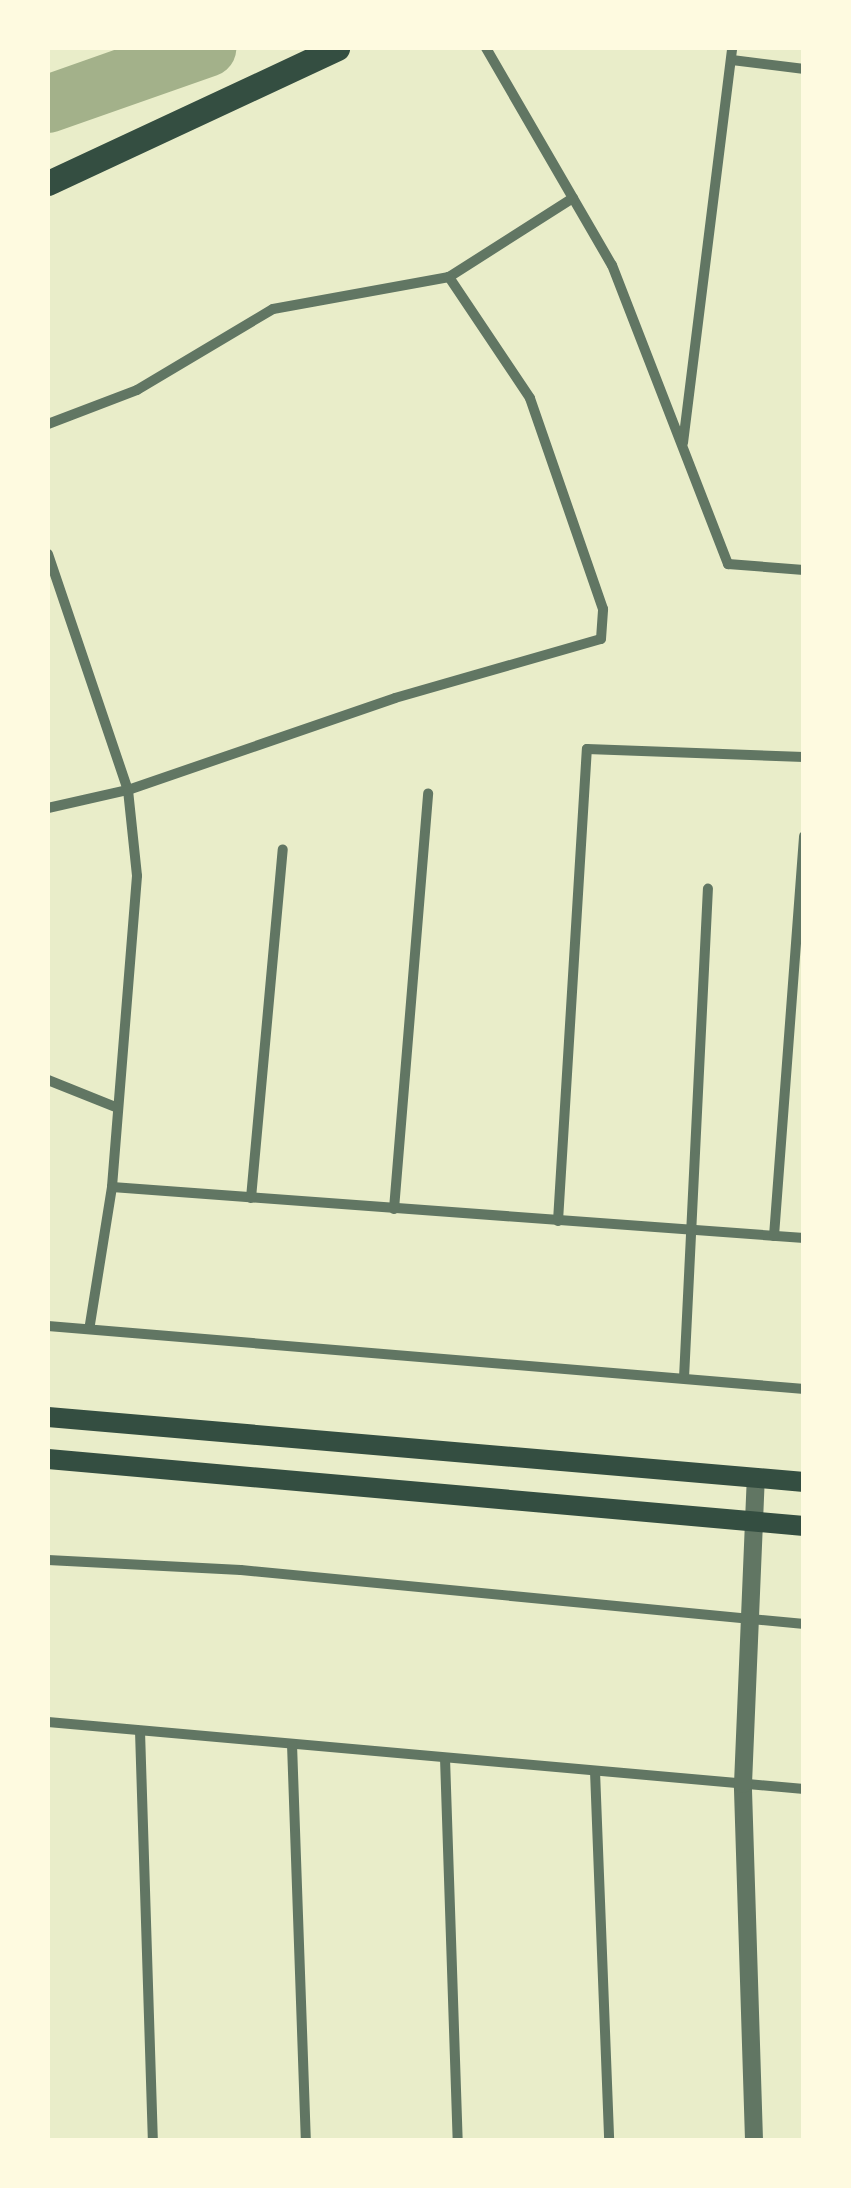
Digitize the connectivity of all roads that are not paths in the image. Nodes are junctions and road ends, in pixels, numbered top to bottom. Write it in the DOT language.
graph roads {
  1 [pos="337,48"];
  2 [pos="486,48"];
  3 [pos="732,48"];
  4 [pos="732,60"];
  5 [pos="804,69"];
  6 [pos="48,183"];
  7 [pos="574,198"];
  8 [pos="449,277"];
  9 [pos="48,424"];
  10 [pos="683,445"];
  11 [pos="48,554"];
  12 [pos="804,570"];
  13 [pos="804,758"];
  14 [pos="128,790"];
  15 [pos="428,793"];
  16 [pos="48,808"];
  17 [pos="804,836"];
  18 [pos="283,848"];
  19 [pos="708,890"];
  20 [pos="48,1080"];
  21 [pos="118,1108"];
  22 [pos="112,1187"];
  23 [pos="251,1198"];
  24 [pos="394,1209"];
  25 [pos="558,1221"];
  26 [pos="692,1232"];
  27 [pos="774,1236"];
  28 [pos="804,1238"];
  29 [pos="48,1326"];
  30 [pos="90,1326"];
  31 [pos="684,1378"];
  32 [pos="804,1389"];
  33 [pos="48,1417"];
  34 [pos="48,1459"];
  35 [pos="756,1478"];
  36 [pos="804,1482"];
  37 [pos="754,1522"];
  38 [pos="804,1526"];
  39 [pos="48,1560"];
  40 [pos="746,1619"];
  41 [pos="804,1624"];
  42 [pos="48,1722"];
  43 [pos="140,1731"];
  44 [pos="292,1744"];
  45 [pos="445,1758"];
  46 [pos="595,1771"];
  47 [pos="743,1784"];
  48 [pos="804,1788"];
  49 [pos="153,2140"];
  50 [pos="306,2140"];
  51 [pos="458,2140"];
  52 [pos="609,2140"];
  53 [pos="754,2140"];
  1 -- 6 [label="highway"];
  2 -- 7 [label="street"];
  3 -- 4 [label="street"];
  4 -- 5 [label="street"];
  4 -- 10 [label="street"];
  7 -- 8 [label="street"];
  7 -- 10 [label="street"];
  8 -- 9 [label="street"];
  8 -- 14 [label="street"];
  10 -- 12 [label="street"];
  11 -- 14 [label="street"];
  13 -- 25 [label="street"];
  14 -- 16 [label="street"];
  14 -- 21 [label="street"];
  15 -- 24 [label="street"];
  17 -- 27 [label="street"];
  18 -- 23 [label="street"];
  19 -- 26 [label="street"];
  20 -- 21 [label="street"];
  21 -- 22 [label="street"];
  22 -- 23 [label="street"];
  22 -- 30 [label="street"];
  23 -- 24 [label="street"];
  24 -- 25 [label="street"];
  25 -- 26 [label="street"];
  26 -- 27 [label="street"];
  26 -- 31 [label="street"];
  27 -- 28 [label="street"];
  29 -- 30 [label="street"];
  30 -- 31 [label="street"];
  31 -- 32 [label="street"];
  33 -- 35 [label="main road"];
  34 -- 37 [label="main road"];
  35 -- 36 [label="main road"];
  35 -- 37 [label="street"];
  37 -- 38 [label="main road"];
  37 -- 40 [label="street"];
  39 -- 40 [label="street"];
  40 -- 41 [label="street"];
  40 -- 47 [label="street"];
  42 -- 43 [label="street"];
  43 -- 44 [label="street"];
  43 -- 49 [label="street"];
  44 -- 45 [label="street"];
  44 -- 50 [label="street"];
  45 -- 46 [label="street"];
  45 -- 51 [label="street"];
  46 -- 47 [label="street"];
  46 -- 52 [label="street"];
  47 -- 48 [label="street"];
  47 -- 53 [label="street"];
}
